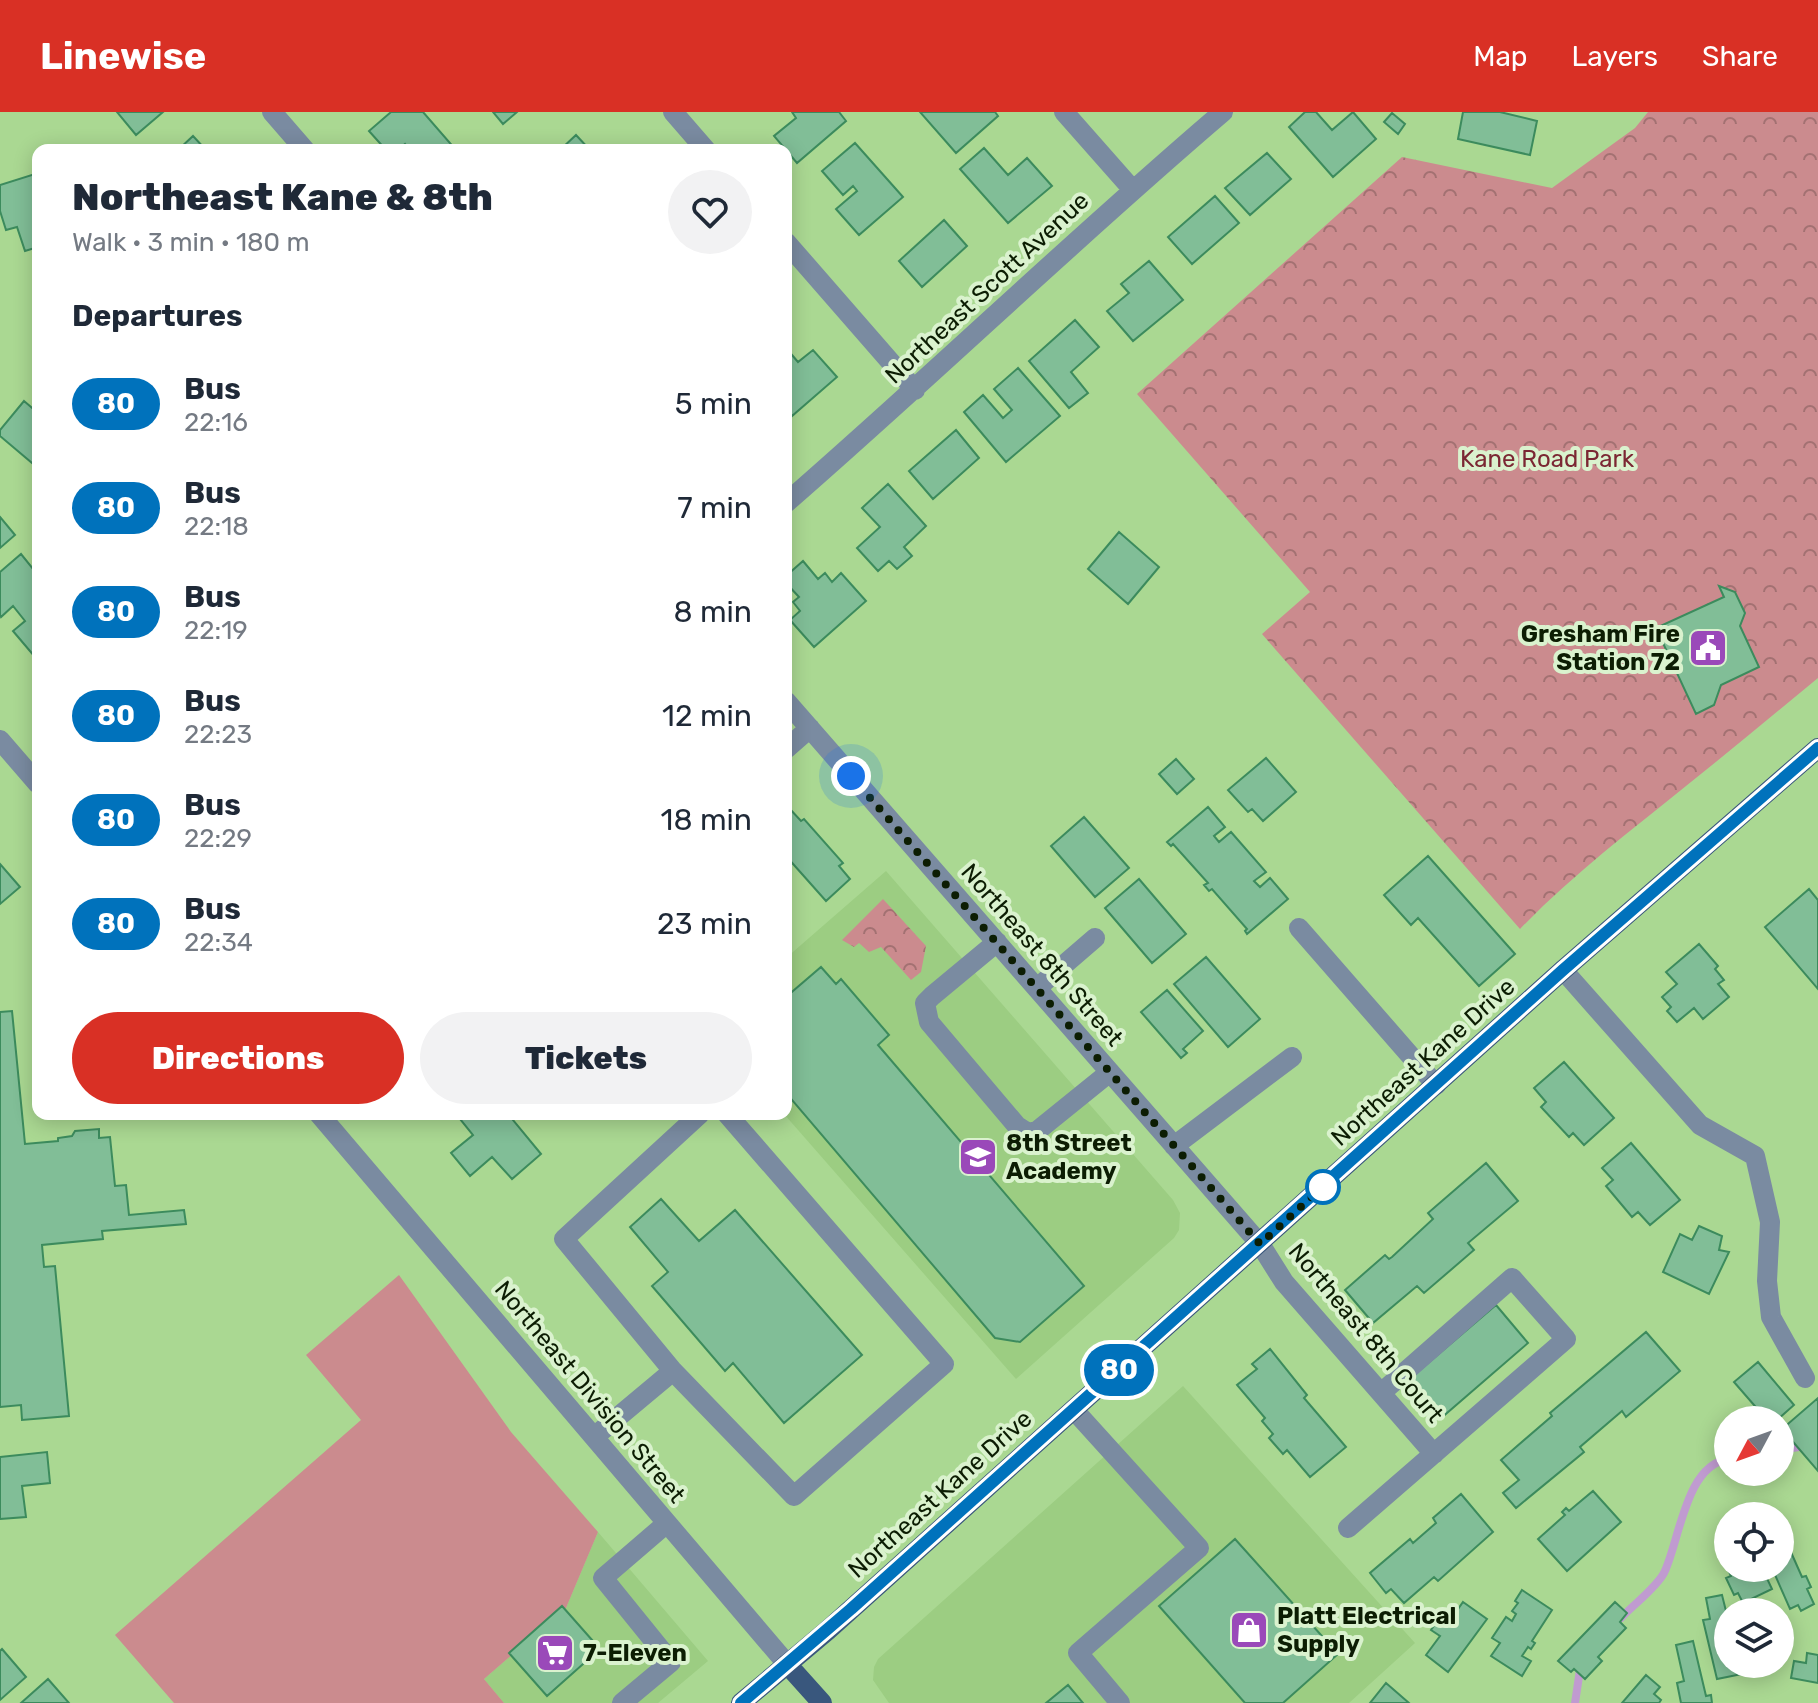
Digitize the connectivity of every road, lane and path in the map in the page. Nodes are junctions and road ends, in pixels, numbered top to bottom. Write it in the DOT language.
graph roads {
  1 [pos="272,112"];
  2 [pos="673,112"];
  3 [pos="1064,112"];
  4 [pos="1223,112"];
  5 [pos="300,144"];
  6 [pos="701,144"];
  7 [pos="1132,189"];
  8 [pos="792,249"];
  9 [pos="915,390"];
  10 [pos="792,498"];
  11 [pos="792,708"];
  12 [pos="810,728"];
  13 [pos="0,740"];
  14 [pos="792,744"];
  15 [pos="1818,748"];
  16 [pos="32,777"];
  17 [pos="1299,928"];
  18 [pos="1095,938"];
  19 [pos="997,942"];
  20 [pos="1563,970"];
  21 [pos="1037,988"];
  22 [pos="1292,1057"];
  23 [pos="1110,1072"];
  24 [pos="1436,1085"];
  25 [pos="324,1120"];
  26 [pos="693,1120"];
  27 [pos="732,1120"];
  28 [pos="1174,1146"];
  29 [pos="1260,1244"];
  30 [pos="673,1371"];
  31 [pos="1805,1378"];
  32 [pos="1381,1393"];
  33 [pos="1074,1410"];
  34 [pos="594,1437"];
  35 [pos="1434,1454"];
  36 [pos="667,1523"];
  37 [pos="1348,1528"];
  38 [pos="787,1664"];
  39 [pos="622,1703"];
  40 [pos="741,1703"];
  41 [pos="822,1703"];
  42 [pos="1120,1703"];
  1 -- 5 [label="street"];
  2 -- 6 [label="street"];
  3 -- 7 [label="street"];
  4 -- 7 [label="street, Northeast Scott Avenue"];
  7 -- 9 [label="street, Northeast Scott Avenue"];
  8 -- 9 [label="street"];
  9 -- 10 [label="street, Northeast Scott Avenue"];
  11 -- 12 [label="street, Northeast 8th Street"];
  12 -- 14 [label="street"];
  12 -- 19 [label="street, Northeast 8th Street"];
  13 -- 16 [label="street"];
  15 -- 20 [label="main road, Northeast Kane Drive"];
  17 -- 24 [label="street"];
  18 -- 21 [label="street"];
  19 -- 21 [label="street, Northeast 8th Street"];
  19 -- 23 [label="street"];
  20 -- 24 [label="main road, Northeast Kane Drive"];
  20 -- 31 [label="street"];
  21 -- 23 [label="street, Northeast 8th Street"];
  22 -- 28 [label="street"];
  23 -- 28 [label="street, Northeast 8th Street"];
  24 -- 29 [label="main road, Northeast Kane Drive"];
  25 -- 34 [label="street, Northeast Division Street"];
  26 -- 30 [label="street"];
  27 -- 30 [label="street"];
  28 -- 29 [label="street, Northeast 8th Street"];
  29 -- 32 [label="street, Northeast 8th Court"];
  29 -- 33 [label="main road, Northeast Kane Drive"];
  30 -- 34 [label="street"];
  32 -- 35 [label="street, Northeast 8th Court"];
  32 -- 35 [label="street"];
  33 -- 38 [label="main road, Northeast Kane Drive"];
  33 -- 42 [label="street"];
  34 -- 36 [label="street, Northeast Division Street"];
  35 -- 37 [label="street"];
  36 -- 38 [label="street, Northeast Division Street"];
  36 -- 39 [label="street"];
  38 -- 40 [label="main road, Northeast Kane Drive"];
  38 -- 41 [label="main road, Northeast Division Street"];
}
